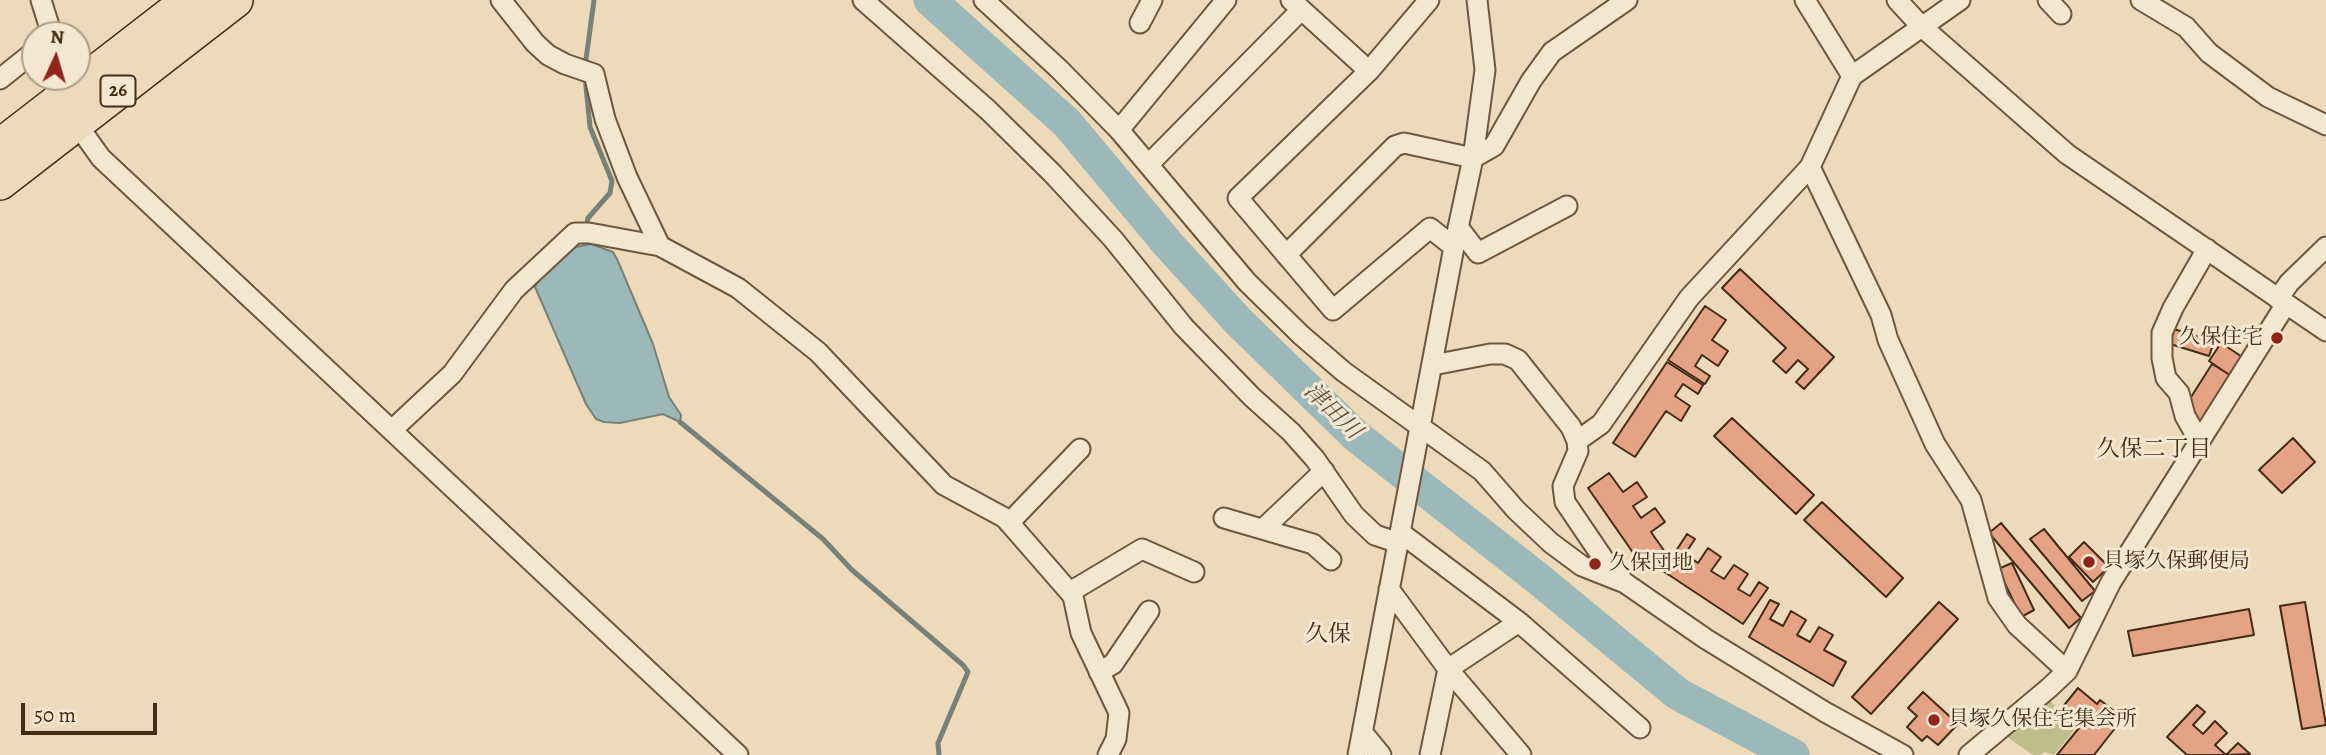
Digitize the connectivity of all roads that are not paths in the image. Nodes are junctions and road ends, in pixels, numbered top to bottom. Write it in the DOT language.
graph roads {
  1 [pos="41,0"];
  2 [pos="190,0"];
  3 [pos="235,0"];
  4 [pos="501,0"];
  5 [pos="863,0"];
  6 [pos="984,0"];
  7 [pos="1152,0"];
  8 [pos="1226,0"];
  9 [pos="1429,0"];
  10 [pos="1476,0"];
  11 [pos="1627,0"];
  12 [pos="1805,0"];
  13 [pos="1897,0"];
  14 [pos="1960,0"];
  15 [pos="2141,0"];
  16 [pos="1296,5"];
  17 [pos="48,21"];
  18 [pos="1140,23"];
  19 [pos="1921,26"];
  20 [pos="21,62"];
  21 [pos="91,71"];
  22 [pos="1369,71"];
  23 [pos="1852,76"];
  24 [pos="0,79"];
  25 [pos="66,91"];
  26 [pos="78,91"];
  27 [pos="76,123"];
  28 [pos="2326,125"];
  29 [pos="1119,130"];
  30 [pos="0,147"];
  31 [pos="1473,158"];
  32 [pos="1149,164"];
  33 [pos="1810,167"];
  34 [pos="0,182"];
  35 [pos="1567,206"];
  36 [pos="1458,227"];
  37 [pos="660,246"];
  38 [pos="1454,247"];
  39 [pos="2326,247"];
  40 [pos="2207,249"];
  41 [pos="1286,255"];
  42 [pos="2282,301"];
  43 [pos="2326,331"];
  44 [pos="1433,365"];
  45 [pos="1421,428"];
  46 [pos="393,430"];
  47 [pos="2202,438"];
  48 [pos="1577,440"];
  49 [pos="1080,449"];
  50 [pos="1324,471"];
  51 [pos="1224,518"];
  52 [pos="1009,523"];
  53 [pos="1263,529"];
  54 [pos="1400,538"];
  55 [pos="1331,560"];
  56 [pos="1194,572"];
  57 [pos="1625,583"];
  58 [pos="1388,589"];
  59 [pos="1070,592"];
  60 [pos="1149,611"];
  61 [pos="1519,622"];
  62 [pos="1448,669"];
  63 [pos="2067,671"];
  64 [pos="1099,672"];
  65 [pos="1640,728"];
  66 [pos="1363,733"];
  67 [pos="738,755"];
  68 [pos="1108,755"];
  69 [pos="1359,755"];
  70 [pos="1381,755"];
  71 [pos="1430,755"];
  72 [pos="1521,755"];
  73 [pos="1903,755"];
  74 [pos="1969,755"];
  1 -- 17 [label="street"];
  2 -- 21 [label="highway, 26"];
  3 -- 27 [label="highway, 26"];
  4 -- 37 [label="street"];
  5 -- 50 [label="street"];
  6 -- 29 [label="street"];
  7 -- 18 [label="street"];
  8 -- 29 [label="street"];
  9 -- 22 [label="street"];
  10 -- 31 [label="street"];
  11 -- 31 [label="street"];
  12 -- 23 [label="street"];
  13 -- 19 [label="street"];
  14 -- 19 [label="street"];
  15 -- 28 [label="street"];
  16 -- 22 [label="street"];
  16 -- 32 [label="street"];
  19 -- 23 [label="street"];
  19 -- 40 [label="street"];
  20 -- 24 [label="street"];
  22 -- 41 [label="street"];
  23 -- 33 [label="street"];
  25 -- 30 [label="highway, 26"];
  26 -- 27 [label="street"];
  27 -- 34 [label="highway, 26"];
  27 -- 46 [label="street"];
  29 -- 32 [label="street"];
  31 -- 36 [label="street"];
  31 -- 41 [label="street"];
  32 -- 45 [label="street"];
  33 -- 48 [label="street"];
  33 -- 63 [label="street"];
  35 -- 36 [label="street"];
  36 -- 38 [label="street"];
  37 -- 46 [label="street"];
  37 -- 52 [label="street"];
  38 -- 41 [label="street"];
  38 -- 44 [label="street"];
  39 -- 42 [label="street"];
  40 -- 42 [label="street"];
  40 -- 47 [label="street"];
  42 -- 43 [label="street"];
  42 -- 47 [label="street"];
  44 -- 45 [label="street"];
  44 -- 48 [label="street"];
  45 -- 54 [label="street"];
  45 -- 57 [label="street"];
  46 -- 67 [label="street"];
  47 -- 63 [label="street"];
  48 -- 57 [label="street"];
  49 -- 52 [label="street"];
  50 -- 53 [label="street"];
  50 -- 54 [label="street"];
  51 -- 53 [label="street"];
  52 -- 59 [label="street"];
  53 -- 55 [label="street"];
  54 -- 58 [label="street"];
  54 -- 61 [label="street"];
  56 -- 59 [label="street"];
  57 -- 73 [label="street"];
  58 -- 62 [label="street"];
  58 -- 66 [label="street"];
  59 -- 64 [label="street"];
  60 -- 64 [label="street"];
  61 -- 62 [label="street"];
  61 -- 65 [label="street"];
  62 -- 71 [label="street"];
  62 -- 72 [label="street"];
  63 -- 74 [label="street"];
  64 -- 68 [label="street"];
  66 -- 69 [label="street"];
  66 -- 70 [label="street"];
}
